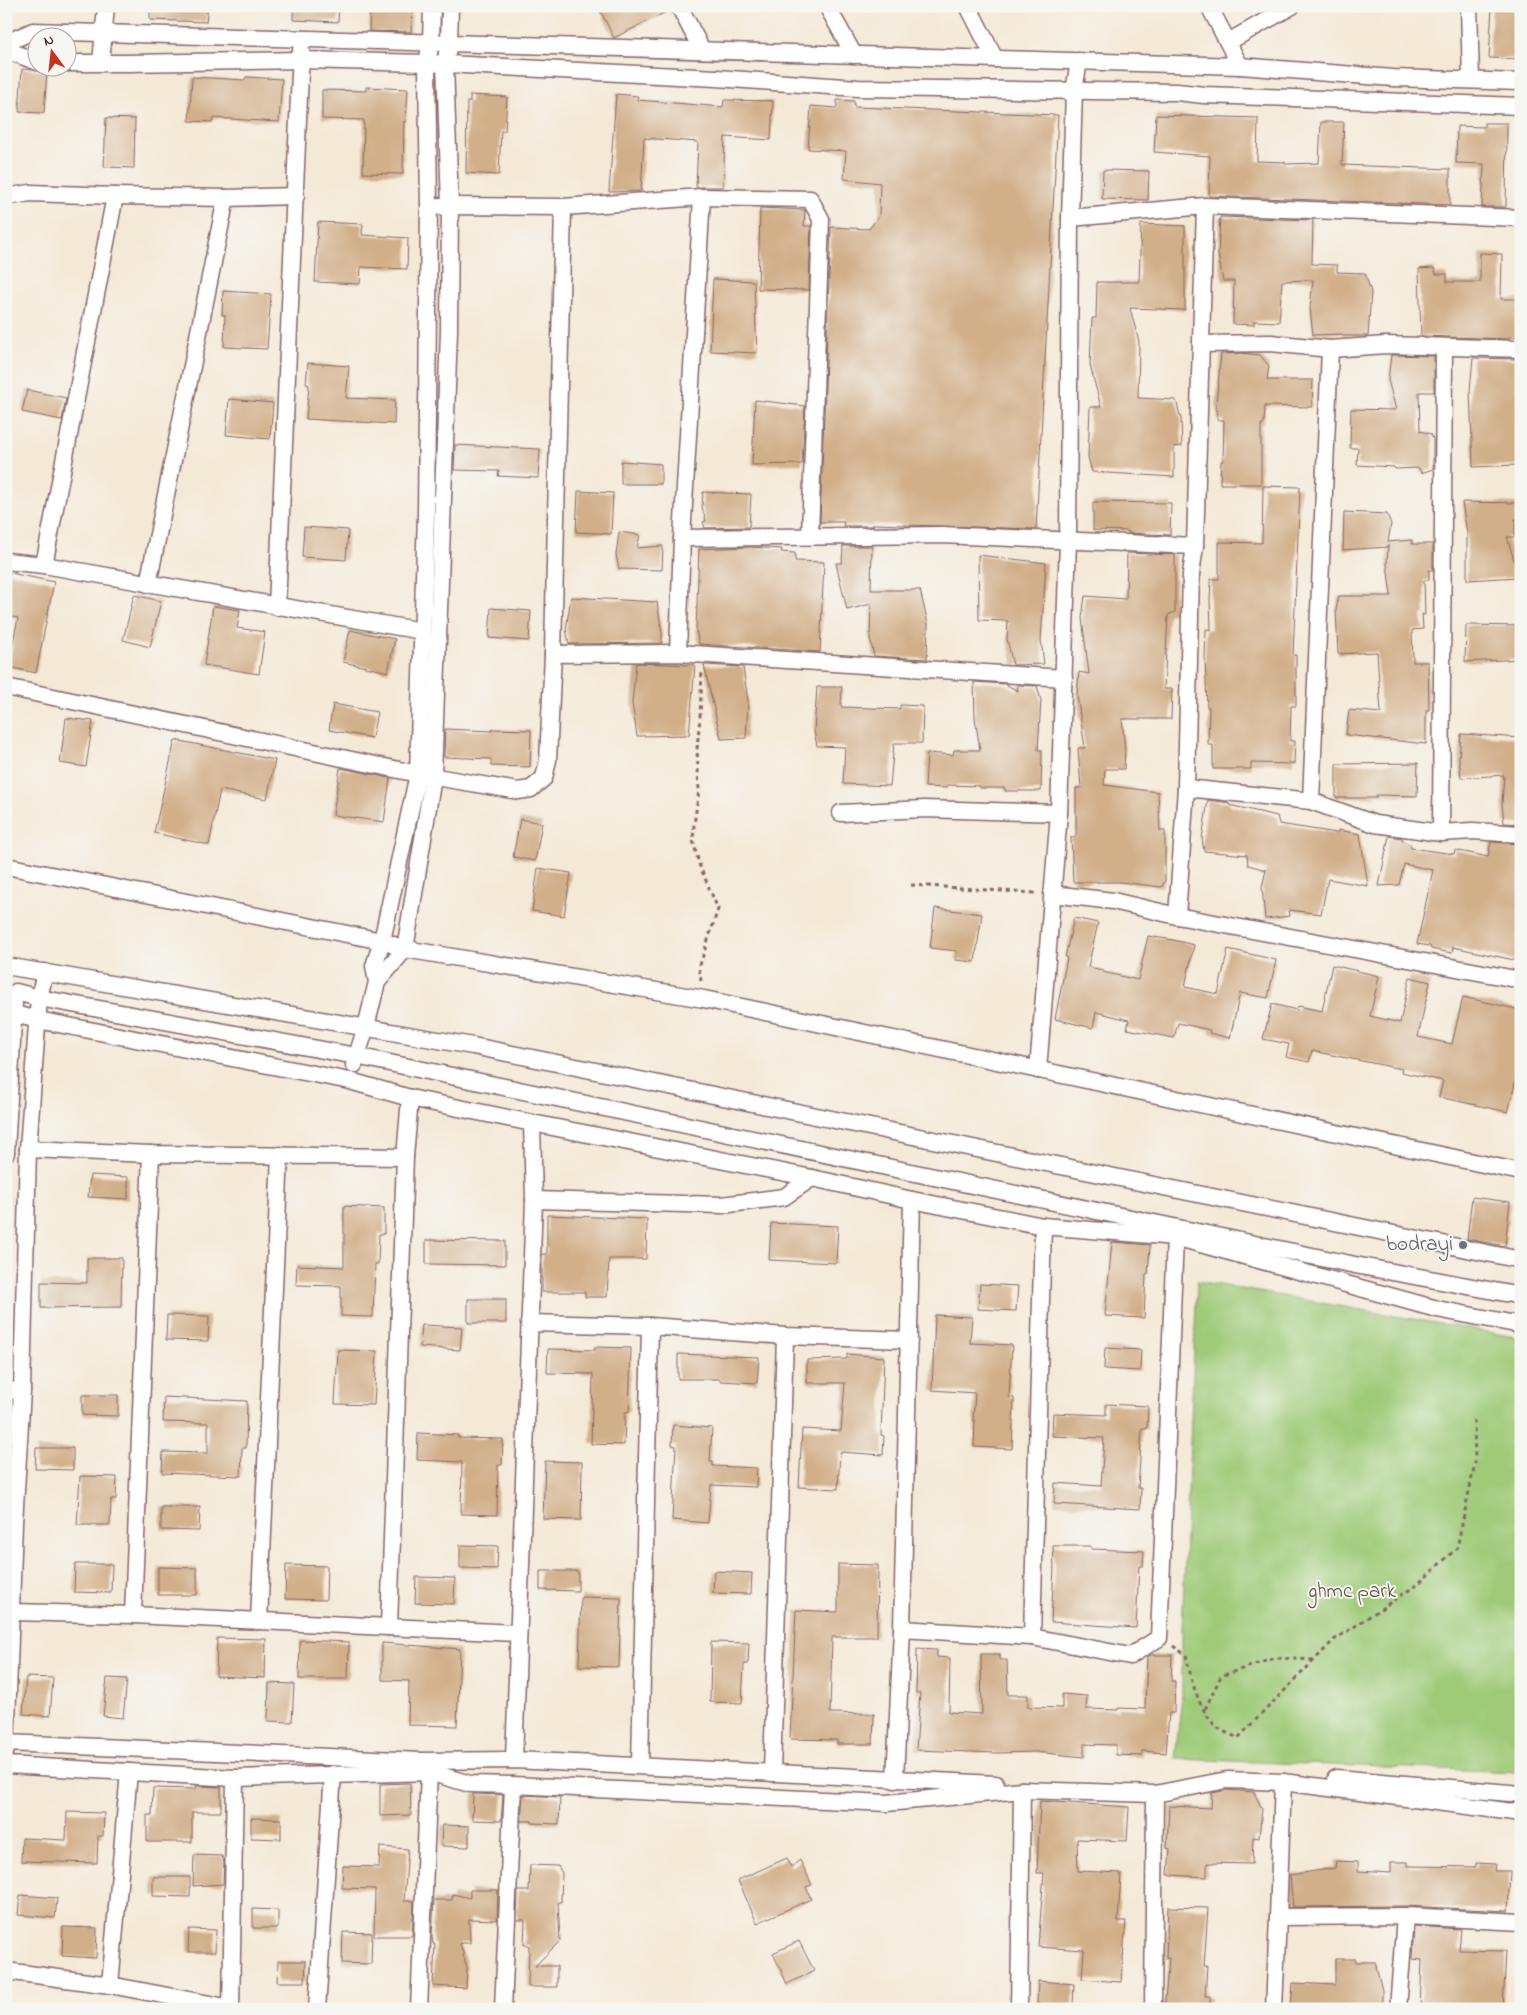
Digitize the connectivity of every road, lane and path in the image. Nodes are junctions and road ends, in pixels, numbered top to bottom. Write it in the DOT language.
graph roads {
  1 [pos="106,6"];
  2 [pos="432,6"];
  3 [pos="450,6"];
  4 [pos="679,6"];
  5 [pos="827,6"];
  6 [pos="968,6"];
  7 [pos="1209,6"];
  8 [pos="1292,6"];
  9 [pos="1469,6"];
  10 [pos="102,33"];
  11 [pos="303,39"];
  12 [pos="430,42"];
  13 [pos="1228,42"];
  14 [pos="6,43"];
  15 [pos="448,43"];
  16 [pos="6,50"];
  17 [pos="702,50"];
  18 [pos="854,55"];
  19 [pos="28,58"];
  20 [pos="995,59"];
  21 [pos="300,60"];
  22 [pos="1079,62"];
  23 [pos="78,63"];
  24 [pos="101,63"];
  25 [pos="427,63"];
  26 [pos="445,64"];
  27 [pos="1240,66"];
  28 [pos="1470,80"];
  29 [pos="1521,82"];
  30 [pos="1074,91"];
  31 [pos="1521,106"];
  32 [pos="116,196"];
  33 [pos="296,196"];
  34 [pos="6,197"];
  35 [pos="702,197"];
  36 [pos="226,198"];
  37 [pos="429,206"];
  38 [pos="450,206"];
  39 [pos="1205,206"];
  40 [pos="563,207"];
  41 [pos="1070,218"];
  42 [pos="1521,218"];
  43 [pos="1202,344"];
  44 [pos="1444,348"];
  45 [pos="1330,349"];
  46 [pos="1521,349"];
  47 [pos="810,536"];
  48 [pos="682,538"];
  49 [pos="1068,540"];
  50 [pos="1195,546"];
  51 [pos="6,561"];
  52 [pos="44,565"];
  53 [pos="148,584"];
  54 [pos="277,607"];
  55 [pos="422,632"];
  56 [pos="678,653"];
  57 [pos="553,654"];
  58 [pos="1064,678"];
  59 [pos="6,687"];
  60 [pos="426,775"];
  61 [pos="1186,788"];
  62 [pos="1311,801"];
  63 [pos="841,813"];
  64 [pos="1059,813"];
  65 [pos="1441,833"];
  66 [pos="1521,834"];
  67 [pos="6,866"];
  68 [pos="911,885"];
  69 [pos="1052,894"];
  70 [pos="1177,916"];
  71 [pos="382,941"];
  72 [pos="405,950"];
  73 [pos="13,967"];
  74 [pos="45,972"];
  75 [pos="1521,980"];
  76 [pos="377,982"];
  77 [pos="16,992"];
  78 [pos="39,998"];
  79 [pos="704,999"];
  80 [pos="10,1013"];
  81 [pos="38,1020"];
  82 [pos="366,1027"];
  83 [pos="356,1056"];
  84 [pos="1038,1070"];
  85 [pos="350,1080"];
  86 [pos="410,1098"];
  87 [pos="532,1123"];
  88 [pos="28,1149"];
  89 [pos="6,1153"];
  90 [pos="150,1154"];
  91 [pos="280,1155"];
  92 [pos="405,1157"];
  93 [pos="1521,1172"];
  94 [pos="812,1178"];
  95 [pos="534,1200"];
  96 [pos="912,1200"];
  97 [pos="1043,1226"];
  98 [pos="1174,1237"];
  99 [pos="1521,1260"];
  100 [pos="1521,1296"];
  101 [pos="529,1323"];
  102 [pos="1521,1325"];
  103 [pos="650,1326"];
  104 [pos="785,1336"];
  105 [pos="909,1340"];
  106 [pos="14,1391"];
  107 [pos="1474,1418"];
  108 [pos="10,1522"];
  109 [pos="12,1612"];
  110 [pos="133,1614"];
  111 [pos="259,1621"];
  112 [pos="389,1627"];
  113 [pos="902,1629"];
  114 [pos="518,1633"];
  115 [pos="1032,1637"];
  116 [pos="1160,1638"];
  117 [pos="1314,1660"];
  118 [pos="1205,1710"];
  119 [pos="7,1743"];
  120 [pos="6,1750"];
  121 [pos="472,1760"];
  122 [pos="514,1760"];
  123 [pos="6,1765"];
  124 [pos="640,1765"];
  125 [pos="129,1772"];
  126 [pos="429,1772"];
  127 [pos="772,1773"];
  128 [pos="333,1774"];
  129 [pos="235,1778"];
  130 [pos="895,1780"];
  131 [pos="1283,1782"];
  132 [pos="470,1784"];
  133 [pos="513,1784"];
  134 [pos="1022,1790"];
  135 [pos="1155,1794"];
  136 [pos="1521,1794"];
  137 [pos="1521,1813"];
  138 [pos="1405,1916"];
  139 [pos="1278,1918"];
  140 [pos="1521,1922"];
  141 [pos="6,1971"];
  142 [pos="110,1985"];
  143 [pos="317,2009"];
  144 [pos="419,2009"];
  145 [pos="503,2009"];
  146 [pos="1019,2009"];
  147 [pos="1153,2009"];
  148 [pos="1274,2009"];
  149 [pos="1398,2009"];
  1 -- 10 [label="street"];
  2 -- 12 [label="street"];
  3 -- 15 [label="street"];
  4 -- 17 [label="street"];
  5 -- 18 [label="street"];
  6 -- 20 [label="street"];
  7 -- 13 [label="street"];
  8 -- 13 [label="street"];
  9 -- 28 [label="street"];
  10 -- 11 [label="street"];
  10 -- 14 [label="street"];
  10 -- 24 [label="street"];
  11 -- 12 [label="street"];
  11 -- 21 [label="street"];
  12 -- 15 [label="street"];
  12 -- 25 [label="street"];
  13 -- 27 [label="street"];
  15 -- 17 [label="street"];
  15 -- 26 [label="street"];
  16 -- 19 [label="street"];
  17 -- 18 [label="street"];
  18 -- 20 [label="street"];
  20 -- 22 [label="street"];
  21 -- 24 [label="street"];
  21 -- 25 [label="street"];
  21 -- 33 [label="street"];
  22 -- 27 [label="street"];
  22 -- 30 [label="street"];
  23 -- 24 [label="street"];
  25 -- 26 [label="street"];
  25 -- 37 [label="street"];
  26 -- 30 [label="street"];
  26 -- 38 [label="street"];
  27 -- 28 [label="street"];
  28 -- 29 [label="street"];
  30 -- 31 [label="street"];
  30 -- 41 [label="street"];
  32 -- 34 [label="street"];
  32 -- 36 [label="street"];
  32 -- 52 [label="street"];
  33 -- 36 [label="street"];
  33 -- 54 [label="street"];
  35 -- 40 [label="street"];
  35 -- 47 [label="street"];
  35 -- 48 [label="street"];
  36 -- 53 [label="street"];
  37 -- 38 [label="street"];
  37 -- 55 [label="street"];
  38 -- 40 [label="street"];
  38 -- 60 [label="street"];
  39 -- 41 [label="street"];
  39 -- 42 [label="street"];
  39 -- 43 [label="street"];
  40 -- 57 [label="street"];
  41 -- 49 [label="street"];
  43 -- 45 [label="street"];
  43 -- 50 [label="street"];
  44 -- 45 [label="street"];
  44 -- 46 [label="street"];
  44 -- 65 [label="street"];
  45 -- 62 [label="street"];
  47 -- 48 [label="street"];
  47 -- 49 [label="street"];
  48 -- 56 [label="street"];
  49 -- 50 [label="street"];
  49 -- 58 [label="street"];
  50 -- 61 [label="street"];
  51 -- 52 [label="street"];
  52 -- 53 [label="street"];
  53 -- 54 [label="street"];
  54 -- 55 [label="street"];
  55 -- 60 [label="street"];
  56 -- 57 [label="street"];
  56 -- 58 [label="street"];
  56 -- 79 [label="path"];
  57 -- 60 [label="street"];
  58 -- 64 [label="street"];
  59 -- 60 [label="street"];
  60 -- 71 [label="street"];
  60 -- 72 [label="street"];
  61 -- 62 [label="street"];
  61 -- 70 [label="street"];
  62 -- 65 [label="street"];
  63 -- 64 [label="street"];
  64 -- 69 [label="street"];
  65 -- 66 [label="street"];
  67 -- 71 [label="street"];
  68 -- 69 [label="path"];
  69 -- 70 [label="street"];
  69 -- 84 [label="street"];
  70 -- 75 [label="street"];
  71 -- 72 [label="street"];
  71 -- 76 [label="street"];
  72 -- 76 [label="street"];
  72 -- 79 [label="street"];
  73 -- 74 [label="street"];
  73 -- 77 [label="street"];
  74 -- 78 [label="street"];
  74 -- 82 [label="street"];
  76 -- 82 [label="street"];
  77 -- 78 [label="street"];
  77 -- 80 [label="street"];
  78 -- 81 [label="street"];
  78 -- 83 [label="street"];
  79 -- 84 [label="street"];
  80 -- 81 [label="street"];
  80 -- 89 [label="street"];
  81 -- 85 [label="street"];
  81 -- 88 [label="street"];
  82 -- 83 [label="street"];
  82 -- 99 [label="street"];
  83 -- 85 [label="street"];
  83 -- 100 [label="street"];
  84 -- 93 [label="street"];
  85 -- 86 [label="street"];
  86 -- 87 [label="street"];
  86 -- 92 [label="street"];
  87 -- 94 [label="street"];
  87 -- 95 [label="street"];
  88 -- 90 [label="street"];
  88 -- 106 [label="street"];
  90 -- 91 [label="street"];
  90 -- 110 [label="street"];
  91 -- 92 [label="street"];
  91 -- 111 [label="street"];
  92 -- 112 [label="street"];
  94 -- 95 [label="street"];
  94 -- 96 [label="street"];
  95 -- 101 [label="street"];
  96 -- 97 [label="street"];
  96 -- 105 [label="street"];
  97 -- 98 [label="street"];
  97 -- 115 [label="street"];
  98 -- 102 [label="street"];
  98 -- 116 [label="street"];
  101 -- 103 [label="street"];
  101 -- 114 [label="street"];
  103 -- 104 [label="street"];
  103 -- 124 [label="street"];
  104 -- 105 [label="street"];
  104 -- 127 [label="street"];
  105 -- 113 [label="street"];
  106 -- 108 [label="street"];
  107 -- 117 [label="path"];
  108 -- 109 [label="street"];
  109 -- 110 [label="street"];
  109 -- 119 [label="street"];
  110 -- 111 [label="street"];
  111 -- 112 [label="street"];
  112 -- 114 [label="street"];
  113 -- 115 [label="street"];
  113 -- 130 [label="street"];
  114 -- 122 [label="street"];
  115 -- 116 [label="street"];
  116 -- 118 [label="path"];
  117 -- 118 [label="path"];
  117 -- 118 [label="path"];
  119 -- 120 [label="street"];
  119 -- 121 [label="street"];
  121 -- 122 [label="street"];
  121 -- 132 [label="street"];
  122 -- 124 [label="street"];
  123 -- 125 [label="street"];
  124 -- 127 [label="street"];
  125 -- 129 [label="street"];
  125 -- 142 [label="street"];
  126 -- 128 [label="street"];
  126 -- 132 [label="street"];
  126 -- 144 [label="street"];
  127 -- 130 [label="street"];
  128 -- 129 [label="street"];
  128 -- 143 [label="street"];
  129 -- 142 [label="street"];
  130 -- 136 [label="street"];
  131 -- 135 [label="street"];
  131 -- 137 [label="street"];
  131 -- 139 [label="street"];
  132 -- 133 [label="street"];
  133 -- 134 [label="street"];
  133 -- 145 [label="street"];
  134 -- 135 [label="street"];
  134 -- 146 [label="street"];
  135 -- 147 [label="street"];
  138 -- 139 [label="street"];
  138 -- 140 [label="street"];
  138 -- 149 [label="street"];
  139 -- 148 [label="street"];
  141 -- 142 [label="street"];
}
